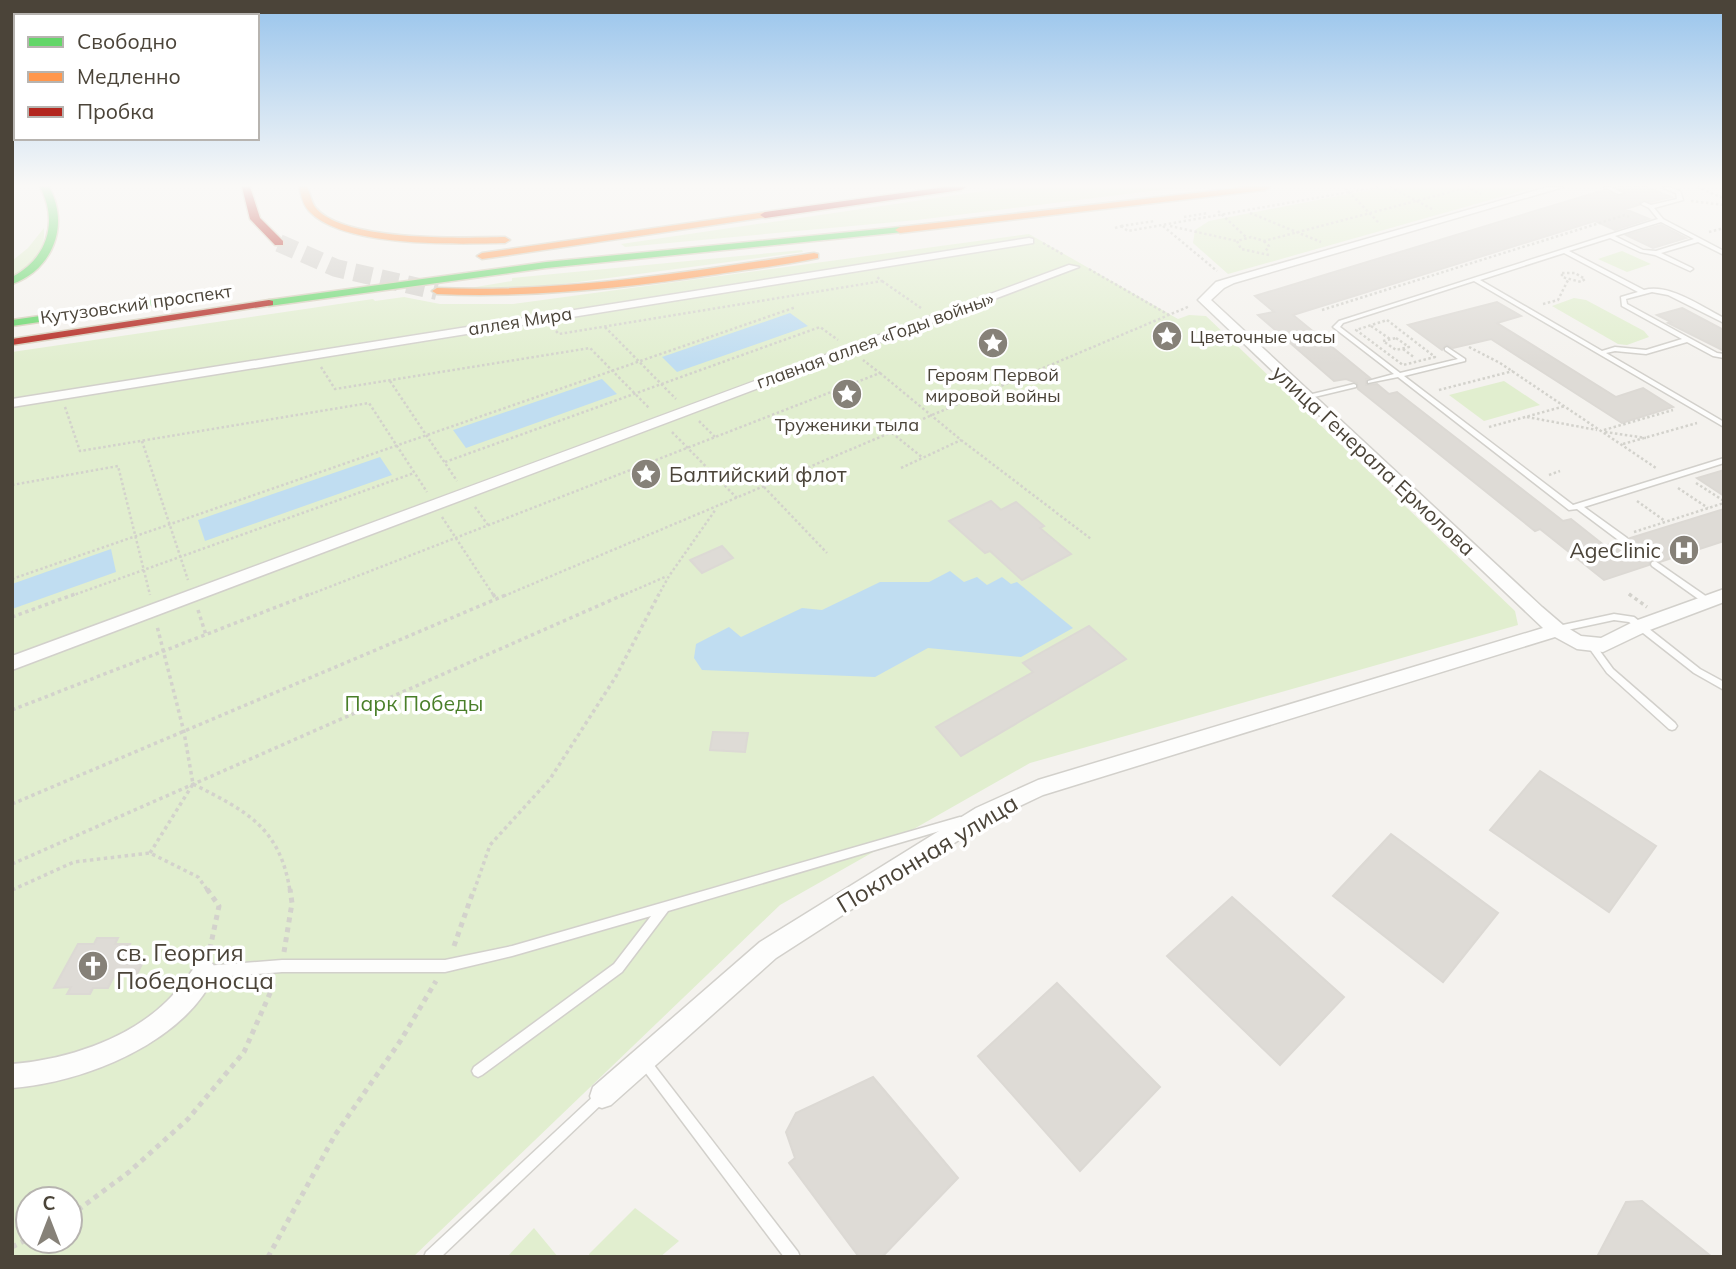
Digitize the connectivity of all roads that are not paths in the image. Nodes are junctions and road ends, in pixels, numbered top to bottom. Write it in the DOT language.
graph roads {
  1 [pos="50,246"];
  2 [pos="547,246"];
  3 [pos="733,246"];
  4 [pos="871,246"];
  5 [pos="999,246"];
  6 [pos="1351,246"];
  7 [pos="1579,246"];
  8 [pos="1632,246"];
  9 [pos="1677,246"];
  10 [pos="1565,251"];
  11 [pos="1656,253"];
  12 [pos="465,258"];
  13 [pos="1074,263"];
  14 [pos="1690,269"];
  15 [pos="1476,280"];
  16 [pos="12,281"];
  17 [pos="437,291"];
  18 [pos="1643,292"];
  19 [pos="183,298"];
  20 [pos="1724,321"];
  21 [pos="12,323"];
  22 [pos="1687,340"];
  23 [pos="12,342"];
  24 [pos="1447,349"];
  25 [pos="1601,353"];
  26 [pos="1724,356"];
  27 [pos="1396,376"];
  28 [pos="1370,382"];
  29 [pos="1354,386"];
  30 [pos="1306,397"];
  31 [pos="12,403"];
  32 [pos="1724,425"];
  33 [pos="1724,460"];
  34 [pos="1578,506"];
  35 [pos="1621,538"];
  36 [pos="1655,564"];
  37 [pos="1724,595"];
  38 [pos="1706,601"];
  39 [pos="1641,626"];
  40 [pos="1557,630"];
  41 [pos="1591,645"];
  42 [pos="12,663"];
  43 [pos="1724,687"];
  44 [pos="1672,726"];
  45 [pos="983,814"];
  46 [pos="664,907"];
  47 [pos="205,972"];
  48 [pos="642,1058"];
  49 [pos="478,1071"];
  50 [pos="12,1076"];
  51 [pos="602,1096"];
  52 [pos="431,1257"];
  53 [pos="793,1257"];
  1 -- 16 [label="main road"];
  2 -- 12 [label="main road"];
  3 -- 23 [label="main road, Кутузовский проспект"];
  4 -- 17 [label="main road"];
  5 -- 31 [label="street, аллея Мира"];
  6 -- 30 [label="street, улица Генерала Ермолова"];
  7 -- 10 [label="lane"];
  8 -- 11 [label="lane"];
  9 -- 11 [label="lane"];
  10 -- 15 [label="lane"];
  10 -- 18 [label="lane"];
  11 -- 14 [label="lane"];
  13 -- 42 [label="street, главная аллея «Годы войны»"];
  15 -- 25 [label="lane"];
  15 -- 27 [label="lane"];
  18 -- 20 [label="lane"];
  18 -- 22 [label="lane"];
  19 -- 21 [label="main road, Кутузовский проспект"];
  22 -- 25 [label="lane"];
  22 -- 26 [label="lane"];
  24 -- 27 [label="lane"];
  25 -- 32 [label="lane"];
  27 -- 28 [label="lane"];
  27 -- 34 [label="lane"];
  29 -- 30 [label="lane"];
  30 -- 40 [label="street, улица Генерала Ермолова"];
  33 -- 34 [label="lane"];
  34 -- 35 [label="lane"];
  36 -- 38 [label="lane"];
  37 -- 38 [label="street"];
  38 -- 39 [label="street"];
  39 -- 40 [label="lane"];
  39 -- 41 [label="street"];
  39 -- 43 [label="lane"];
  40 -- 41 [label="street"];
  40 -- 45 [label="street, Поклонная улица"];
  41 -- 44 [label="lane"];
  45 -- 46 [label="lane"];
  45 -- 48 [label="street, Поклонная улица"];
  46 -- 47 [label="lane"];
  46 -- 49 [label="lane"];
  47 -- 50 [label="street"];
  48 -- 51 [label="street, Поклонная улица"];
  48 -- 53 [label="lane"];
  51 -- 52 [label="lane, Поклонная улица"];
}
